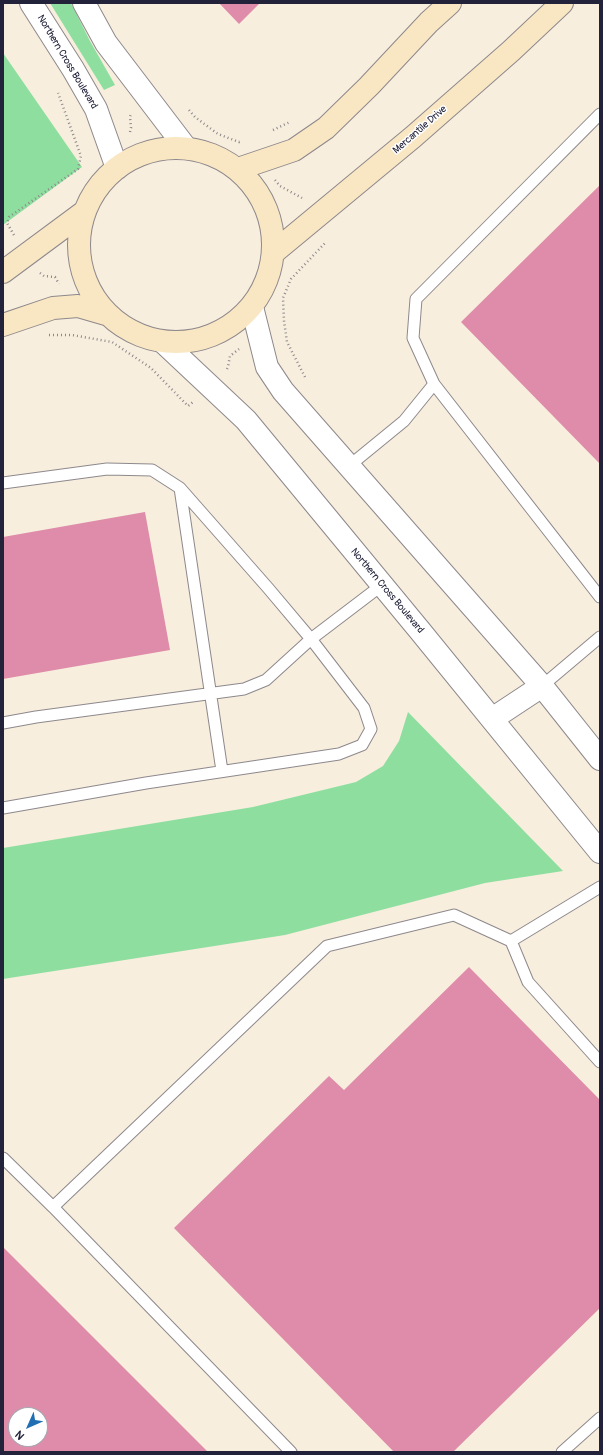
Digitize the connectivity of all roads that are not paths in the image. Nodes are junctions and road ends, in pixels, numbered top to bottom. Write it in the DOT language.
graph roads {
  1 [pos="32,3"];
  2 [pos="84,3"];
  3 [pos="450,3"];
  4 [pos="562,3"];
  5 [pos="600,114"];
  6 [pos="186,148"];
  7 [pos="117,168"];
  8 [pos="238,170"];
  9 [pos="84,212"];
  10 [pos="273,253"];
  11 [pos="3,272"];
  12 [pos="252,307"];
  13 [pos="109,315"];
  14 [pos="3,324"];
  15 [pos="163,342"];
  16 [pos="434,384"];
  17 [pos="349,466"];
  18 [pos="3,483"];
  19 [pos="180,488"];
  20 [pos="382,585"];
  21 [pos="600,597"];
  22 [pos="600,637"];
  23 [pos="311,639"];
  24 [pos="542,686"];
  25 [pos="210,694"];
  26 [pos="492,719"];
  27 [pos="3,723"];
  28 [pos="600,759"];
  29 [pos="222,771"];
  30 [pos="3,808"];
  31 [pos="600,852"];
  32 [pos="600,887"];
  33 [pos="511,941"];
  34 [pos="600,1062"];
  35 [pos="3,1158"];
  36 [pos="53,1207"];
  37 [pos="600,1418"];
  38 [pos="291,1452"];
  39 [pos="562,1452"];
  1 -- 7 [label="street, Northern Cross Boulevard"];
  2 -- 6 [label="street"];
  3 -- 8 [label="main road"];
  4 -- 10 [label="main road, Mercantile Drive"];
  5 -- 16 [label="lane"];
  6 -- 7 [label="main road"];
  6 -- 8 [label="main road"];
  7 -- 9 [label="main road"];
  8 -- 10 [label="main road"];
  9 -- 11 [label="main road"];
  9 -- 13 [label="main road"];
  10 -- 12 [label="main road"];
  12 -- 15 [label="main road"];
  12 -- 17 [label="street"];
  13 -- 14 [label="main road"];
  13 -- 15 [label="main road"];
  15 -- 20 [label="street, Northern Cross Boulevard"];
  16 -- 17 [label="lane"];
  16 -- 21 [label="lane"];
  17 -- 24 [label="street"];
  18 -- 19 [label="lane"];
  19 -- 23 [label="lane"];
  19 -- 25 [label="lane"];
  20 -- 23 [label="lane"];
  20 -- 26 [label="street, Northern Cross Boulevard"];
  22 -- 24 [label="lane"];
  23 -- 25 [label="lane"];
  23 -- 29 [label="lane"];
  24 -- 26 [label="street"];
  24 -- 28 [label="street"];
  25 -- 27 [label="lane"];
  25 -- 29 [label="lane"];
  26 -- 31 [label="street, Northern Cross Boulevard"];
  29 -- 30 [label="lane"];
  32 -- 33 [label="lane"];
  33 -- 34 [label="lane"];
  33 -- 36 [label="lane"];
  35 -- 36 [label="lane"];
  36 -- 38 [label="lane"];
  37 -- 39 [label="lane"];
}
